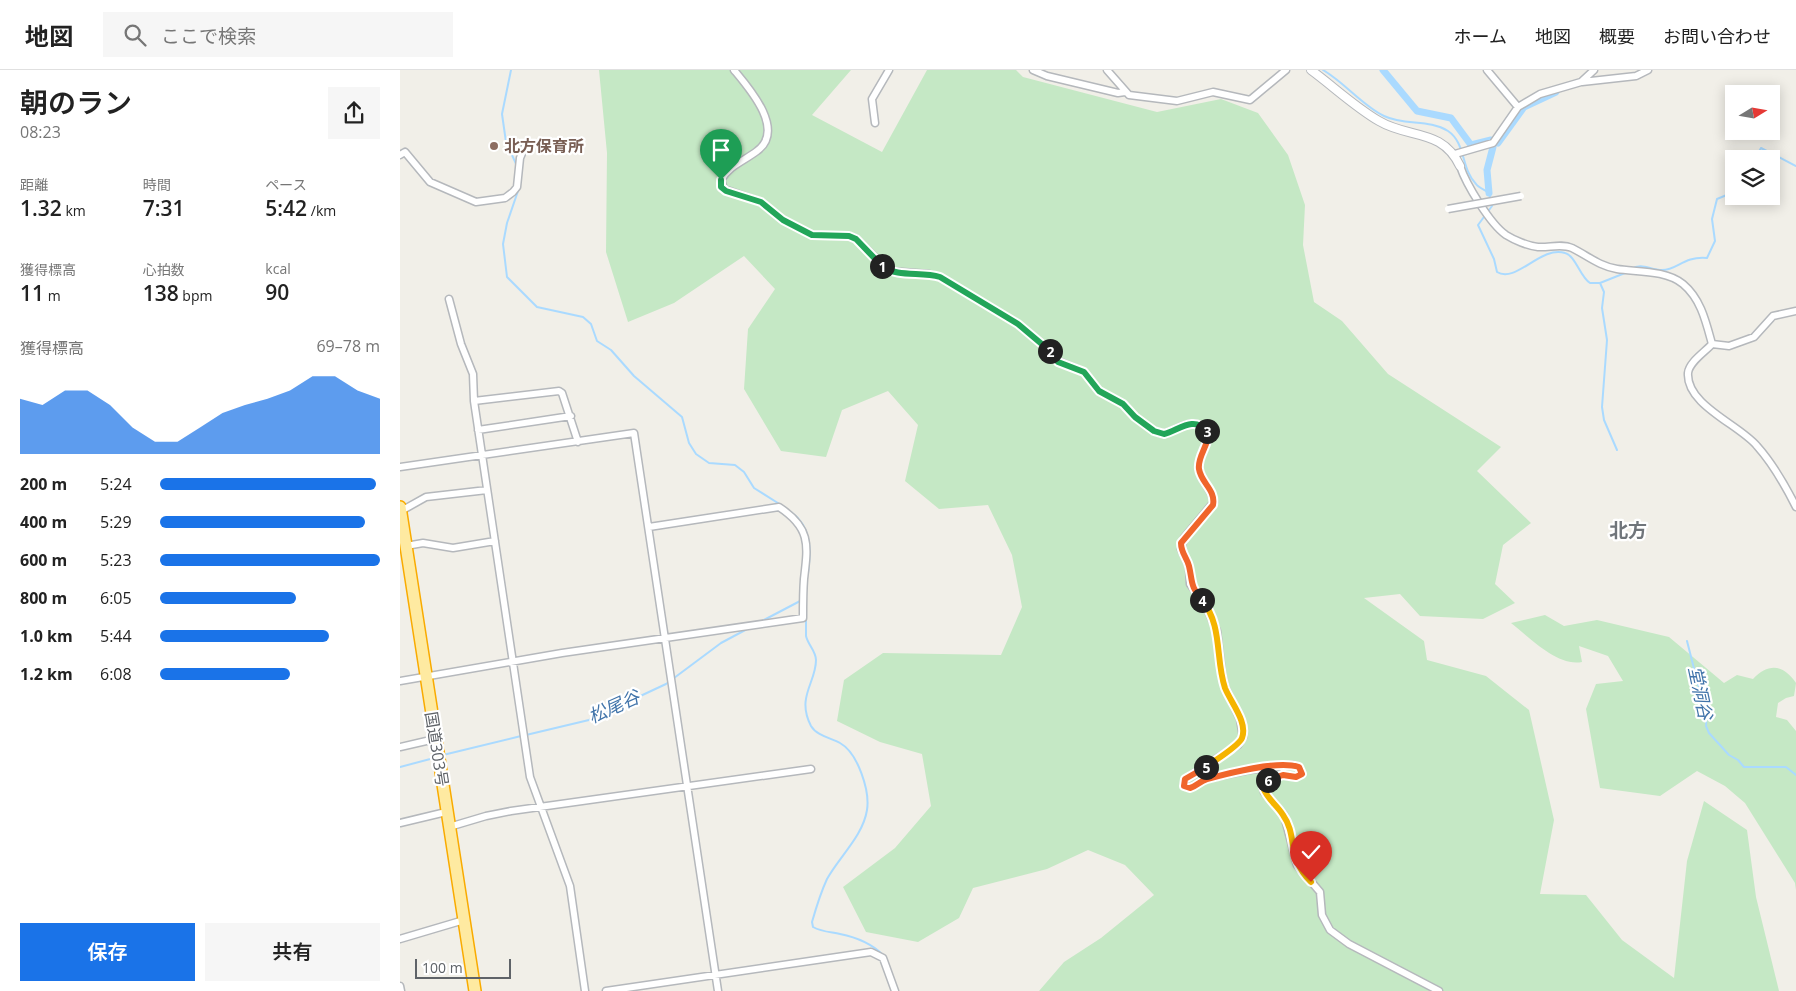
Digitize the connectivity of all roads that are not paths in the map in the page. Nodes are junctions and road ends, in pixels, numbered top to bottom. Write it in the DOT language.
graph roads {
  1 [pos="734,70"];
  2 [pos="889,70"];
  3 [pos="1033,70"];
  4 [pos="1107,70"];
  5 [pos="1286,70"];
  6 [pos="1311,70"];
  7 [pos="1487,70"];
  8 [pos="1594,70"];
  9 [pos="1648,70"];
  10 [pos="1581,82"];
  11 [pos="1125,92"];
  12 [pos="1518,107"];
  13 [pos="875,123"];
  14 [pos="526,144"];
  15 [pos="1455,154"];
  16 [pos="400,156"];
  17 [pos="1460,166"];
  18 [pos="1521,196"];
  19 [pos="1448,210"];
  20 [pos="449,299"];
  21 [pos="1796,311"];
  22 [pos="1712,344"];
  23 [pos="474,401"];
  24 [pos="571,416"];
  25 [pos="478,430"];
  26 [pos="578,442"];
  27 [pos="482,456"];
  28 [pos="400,467"];
  29 [pos="487,490"];
  30 [pos="1796,507"];
  31 [pos="400,509"];
  32 [pos="649,527"];
  33 [pos="495,541"];
  34 [pos="404,545"];
  35 [pos="666,639"];
  36 [pos="513,661"];
  37 [pos="426,677"];
  38 [pos="400,682"];
  39 [pos="435,738"];
  40 [pos="400,747"];
  41 [pos="811,769"];
  42 [pos="688,786"];
  43 [pos="540,807"];
  44 [pos="446,812"];
  45 [pos="400,823"];
  46 [pos="449,827"];
  47 [pos="464,920"];
  48 [pos="400,939"];
  49 [pos="716,975"];
  50 [pos="400,986"];
  51 [pos="401,991"];
  52 [pos="475,991"];
  53 [pos="585,991"];
  54 [pos="606,991"];
  55 [pos="718,991"];
  56 [pos="895,991"];
  57 [pos="1439,991"];
  1 -- 57 [label="street"];
  2 -- 13 [label="street"];
  3 -- 11 [label="street"];
  4 -- 11 [label="street"];
  5 -- 11 [label="street"];
  6 -- 15 [label="street"];
  7 -- 12 [label="street"];
  8 -- 10 [label="street"];
  9 -- 10 [label="street"];
  10 -- 12 [label="street"];
  12 -- 15 [label="street"];
  14 -- 16 [label="street"];
  15 -- 17 [label="street"];
  17 -- 22 [label="street"];
  18 -- 19 [label="street, bridge"];
  20 -- 23 [label="street"];
  21 -- 22 [label="street"];
  22 -- 30 [label="street"];
  23 -- 24 [label="street"];
  23 -- 25 [label="street"];
  24 -- 25 [label="street"];
  24 -- 26 [label="street"];
  25 -- 27 [label="street"];
  26 -- 27 [label="street"];
  26 -- 32 [label="street"];
  27 -- 28 [label="street"];
  27 -- 29 [label="street"];
  29 -- 31 [label="street"];
  29 -- 33 [label="street"];
  31 -- 34 [label="highway, 国道303号"];
  32 -- 35 [label="street"];
  32 -- 35 [label="street"];
  33 -- 34 [label="street"];
  33 -- 36 [label="street"];
  34 -- 37 [label="highway, 国道303号"];
  35 -- 36 [label="street"];
  35 -- 42 [label="street"];
  36 -- 37 [label="street"];
  36 -- 43 [label="street"];
  37 -- 38 [label="street"];
  37 -- 39 [label="highway, 国道303号"];
  39 -- 40 [label="street"];
  39 -- 44 [label="highway, 国道303号"];
  41 -- 42 [label="street"];
  42 -- 43 [label="street"];
  42 -- 49 [label="street"];
  43 -- 46 [label="street"];
  43 -- 53 [label="street"];
  44 -- 45 [label="street"];
  44 -- 46 [label="highway, 国道303号"];
  46 -- 47 [label="highway, 国道303号"];
  47 -- 48 [label="street"];
  47 -- 52 [label="highway, 国道303号"];
  49 -- 54 [label="street"];
  49 -- 55 [label="street"];
  49 -- 56 [label="street"];
  50 -- 51 [label="street"];
}
